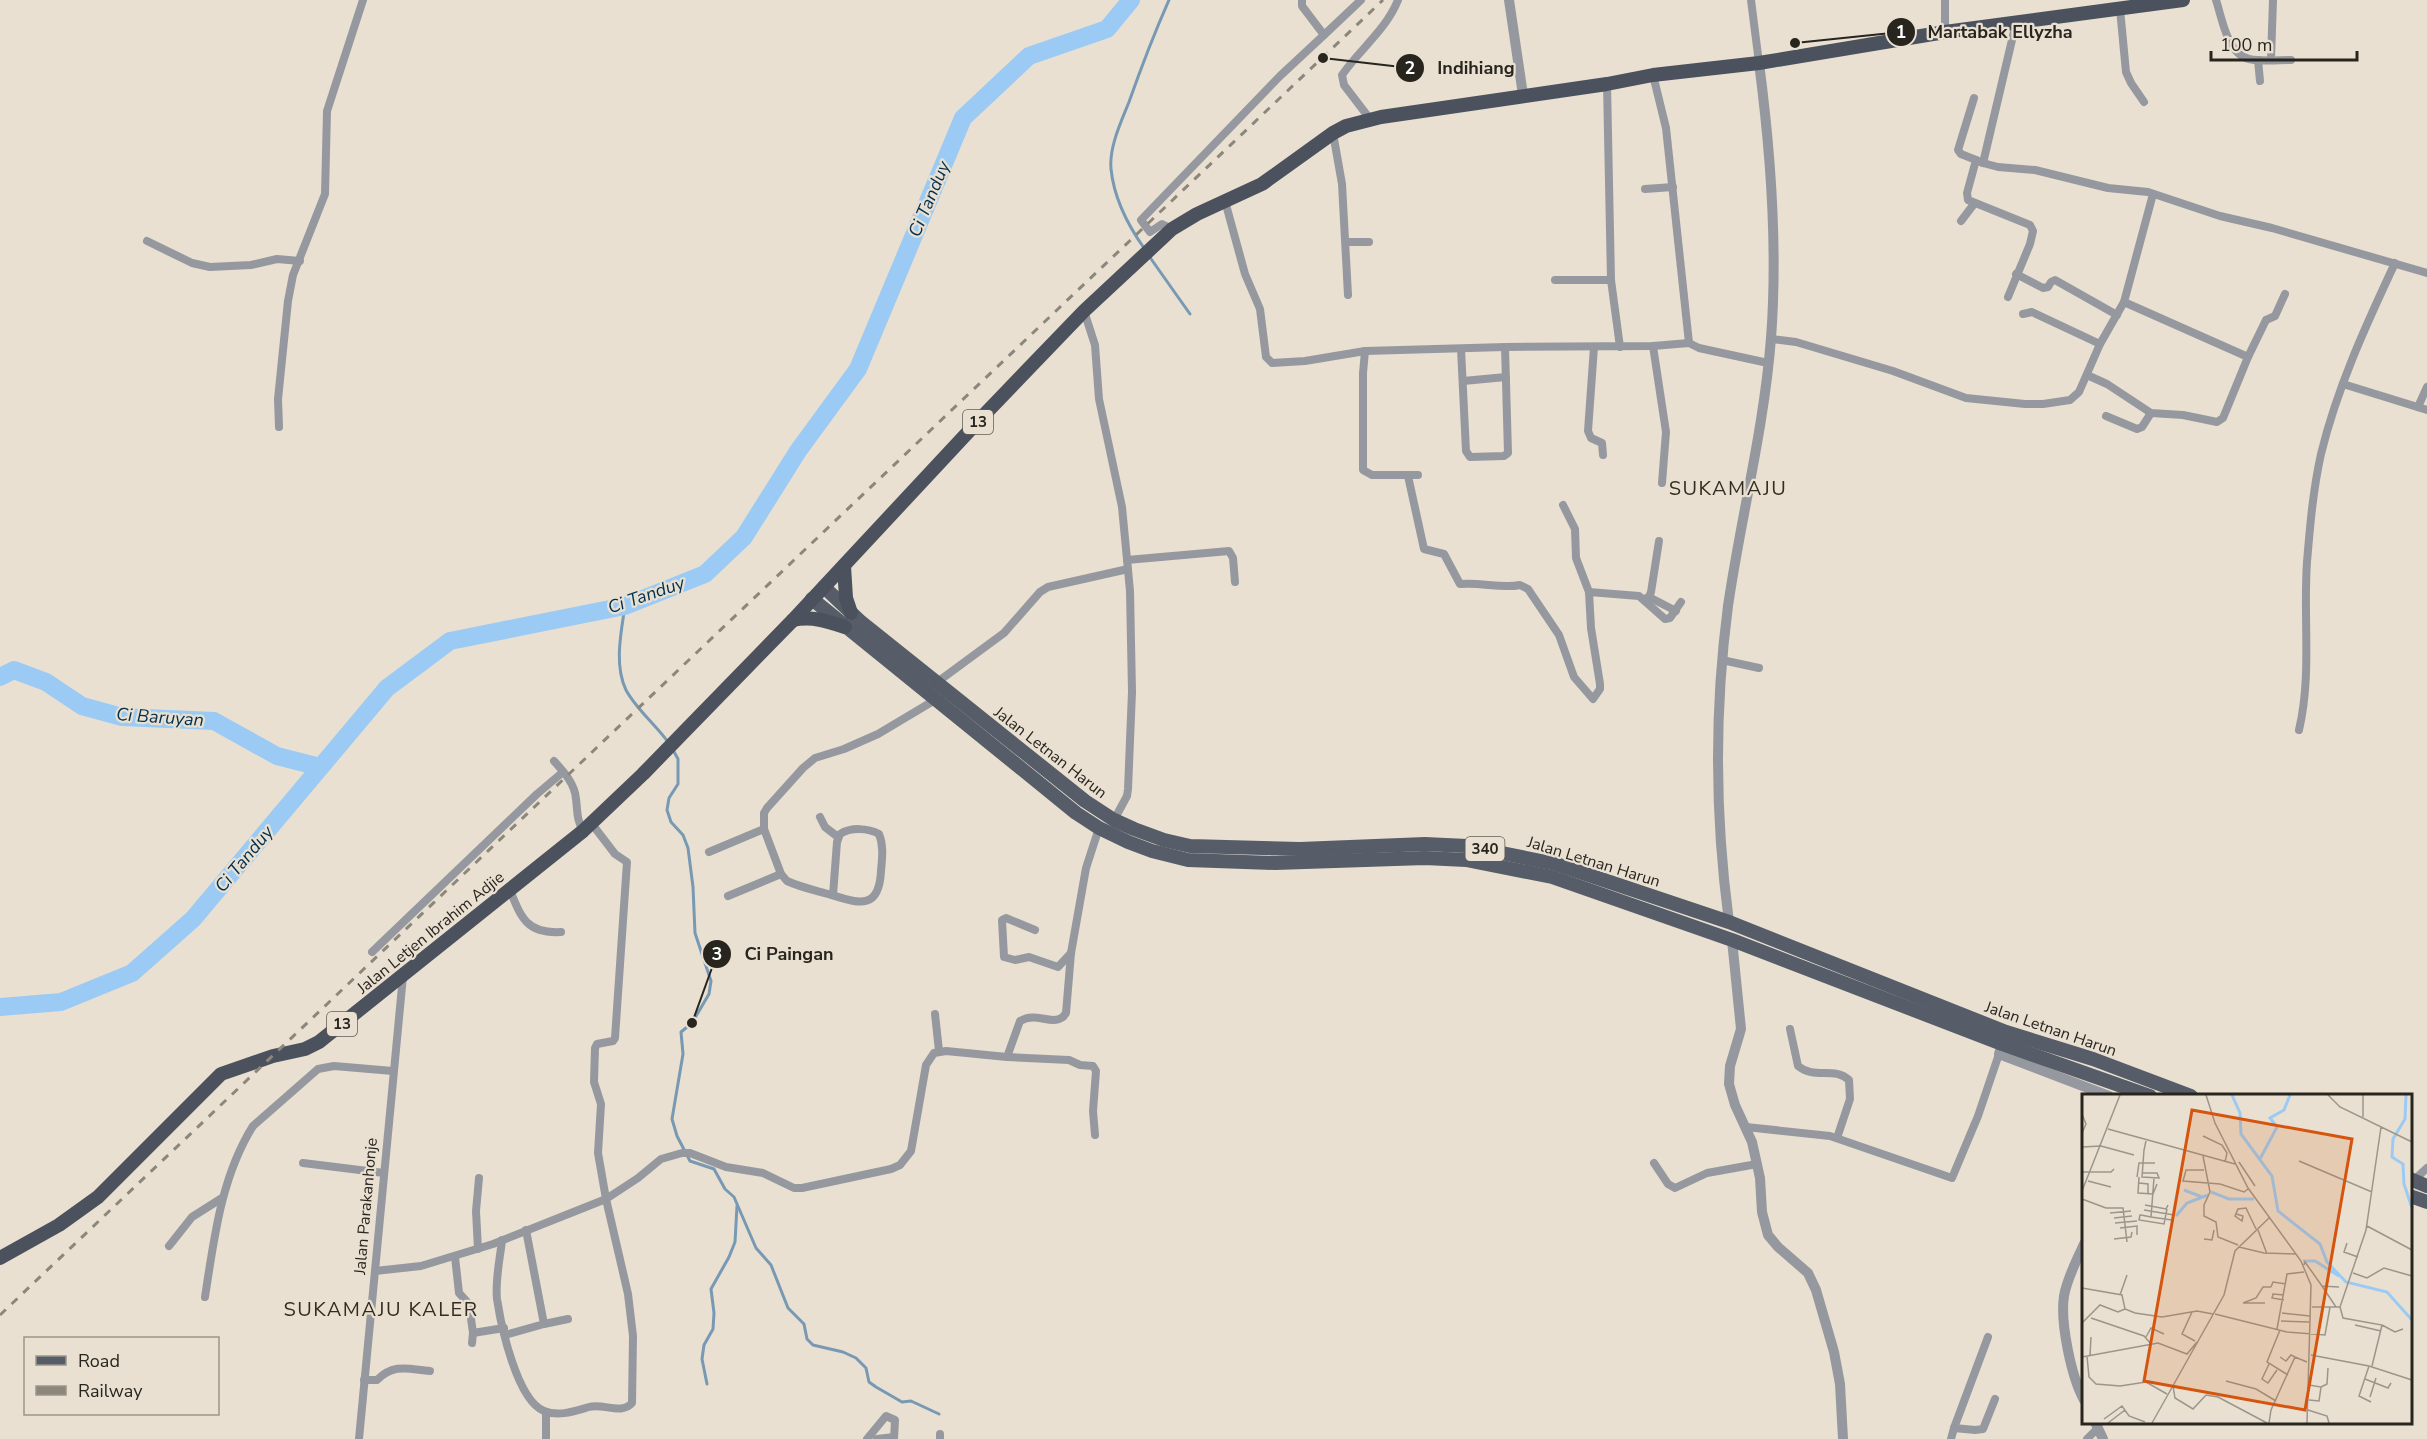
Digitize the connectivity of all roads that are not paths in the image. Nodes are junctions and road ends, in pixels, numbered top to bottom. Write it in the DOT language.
graph roads {
  1 [pos="363,0"];
  2 [pos="1302,0"];
  3 [pos="1360,0"];
  4 [pos="1398,0"];
  5 [pos="1509,0"];
  6 [pos="1751,0"];
  7 [pos="1945,0"];
  8 [pos="2183,0"];
  9 [pos="2217,0"];
  10 [pos="2273,0"];
  11 [pos="2120,9"];
  12 [pos="2016,23"];
  13 [pos="1945,32"];
  14 [pos="1324,35"];
  15 [pos="2271,59"];
  16 [pos="2258,60"];
  17 [pos="2291,60"];
  18 [pos="1759,63"];
  19 [pos="1653,75"];
  20 [pos="2260,81"];
  21 [pos="1607,84"];
  22 [pos="1523,95"];
  23 [pos="1974,98"];
  24 [pos="2144,102"];
  25 [pos="1370,119"];
  26 [pos="1333,133"];
  27 [pos="1979,161"];
  28 [pos="1673,187"];
  29 [pos="1646,189"];
  30 [pos="2153,194"];
  31 [pos="1225,201"];
  32 [pos="1974,204"];
  33 [pos="1961,221"];
  34 [pos="1172,229"];
  35 [pos="147,242"];
  36 [pos="1346,242"];
  37 [pos="1369,242"];
  38 [pos="300,261"];
  39 [pos="2395,264"];
  40 [pos="2427,273"];
  41 [pos="2016,274"];
  42 [pos="1555,280"];
  43 [pos="1611,280"];
  44 [pos="2285,294"];
  45 [pos="1348,295"];
  46 [pos="2008,297"];
  47 [pos="2124,302"];
  48 [pos="1084,311"];
  49 [pos="2023,314"];
  50 [pos="2117,315"];
  51 [pos="1771,339"];
  52 [pos="1689,343"];
  53 [pos="2100,344"];
  54 [pos="1653,346"];
  55 [pos="1505,347"];
  56 [pos="1594,347"];
  57 [pos="1620,347"];
  58 [pos="1461,349"];
  59 [pos="1365,351"];
  60 [pos="2248,357"];
  61 [pos="1768,363"];
  62 [pos="2087,375"];
  63 [pos="1506,377"];
  64 [pos="1462,381"];
  65 [pos="2343,384"];
  66 [pos="2427,387"];
  67 [pos="2423,409"];
  68 [pos="2151,413"];
  69 [pos="2106,416"];
  70 [pos="279,427"];
  71 [pos="1603,455"];
  72 [pos="1662,483"];
  73 [pos="1563,506"];
  74 [pos="1659,541"];
  75 [pos="1128,564"];
  76 [pos="843,566"];
  77 [pos="1235,582"];
  78 [pos="824,587"];
  79 [pos="1589,592"];
  80 [pos="1646,598"];
  81 [pos="812,599"];
  82 [pos="1681,602"];
  83 [pos="851,613"];
  84 [pos="793,620"];
  85 [pos="845,627"];
  86 [pos="1722,660"];
  87 [pos="1759,668"];
  88 [pos="936,683"];
  89 [pos="935,700"];
  90 [pos="2299,730"];
  91 [pos="554,761"];
  92 [pos="563,772"];
  93 [pos="1050,782"];
  94 [pos="820,817"];
  95 [pos="1114,820"];
  96 [pos="588,827"];
  97 [pos="1100,828"];
  98 [pos="764,829"];
  99 [pos="838,837"];
  100 [pos="709,852"];
  101 [pos="1527,864"];
  102 [pos="781,874"];
  103 [pos="510,890"];
  104 [pos="833,895"];
  105 [pos="728,896"];
  106 [pos="1729,922"];
  107 [pos="1035,930"];
  108 [pos="561,932"];
  109 [pos="1732,940"];
  110 [pos="372,952"];
  111 [pos="1071,952"];
  112 [pos="403,976"];
  113 [pos="935,1014"];
  114 [pos="1790,1029"];
  115 [pos="2003,1043"];
  116 [pos="939,1052"];
  117 [pos="1007,1057"];
  118 [pos="393,1071"];
  119 [pos="2107,1094"];
  120 [pos="2147,1094"];
  121 [pos="2188,1094"];
  122 [pos="1746,1127"];
  123 [pos="1095,1135"];
  124 [pos="1837,1138"];
  125 [pos="303,1162"];
  126 [pos="1654,1163"];
  127 [pos="1757,1164"];
  128 [pos="2427,1168"];
  129 [pos="384,1173"];
  130 [pos="478,1178"];
  131 [pos="2412,1180"];
  132 [pos="2412,1181"];
  133 [pos="2427,1186"];
  134 [pos="2412,1197"];
  135 [pos="222,1198"];
  136 [pos="606,1199"];
  137 [pos="2427,1202"];
  138 [pos="526,1230"];
  139 [pos="502,1240"];
  140 [pos="169,1246"];
  141 [pos="478,1249"];
  142 [pos="2082,1249"];
  143 [pos="455,1257"];
  144 [pos="0,1258"];
  145 [pos="375,1271"];
  146 [pos="205,1297"];
  147 [pos="568,1319"];
  148 [pos="544,1324"];
  149 [pos="505,1332"];
  150 [pos="473,1333"];
  151 [pos="1988,1337"];
  152 [pos="472,1343"];
  153 [pos="430,1371"];
  154 [pos="364,1380"];
  155 [pos="2082,1394"];
  156 [pos="1995,1399"];
  157 [pos="546,1412"];
  158 [pos="2096,1425"];
  159 [pos="1954,1428"];
  160 [pos="894,1438"];
  161 [pos="359,1439"];
  162 [pos="546,1439"];
  163 [pos="867,1439"];
  164 [pos="877,1439"];
  165 [pos="1843,1439"];
  166 [pos="1951,1439"];
  167 [pos="2087,1439"];
  168 [pos="2103,1439"];
  1 -- 38 [label="street"];
  2 -- 14 [label="street"];
  3 -- 14 [label="street"];
  4 -- 25 [label="street"];
  5 -- 22 [label="street"];
  6 -- 18 [label="street"];
  7 -- 13 [label="street"];
  8 -- 11 [label="highway, 13"];
  9 -- 16 [label="street"];
  10 -- 15 [label="street"];
  11 -- 12 [label="highway, 13"];
  11 -- 24 [label="street"];
  12 -- 13 [label="highway, 13"];
  12 -- 27 [label="street"];
  13 -- 18 [label="highway, 13"];
  14 -- 34 [label="street"];
  15 -- 16 [label="street"];
  15 -- 17 [label="street"];
  16 -- 20 [label="street"];
  18 -- 19 [label="highway, 13"];
  18 -- 51 [label="street"];
  19 -- 21 [label="highway, 13"];
  19 -- 28 [label="street"];
  21 -- 22 [label="highway, 13"];
  21 -- 43 [label="street"];
  22 -- 25 [label="highway, 13"];
  23 -- 27 [label="street"];
  25 -- 26 [label="highway, 13"];
  26 -- 31 [label="highway, 13"];
  26 -- 36 [label="street"];
  27 -- 30 [label="street"];
  27 -- 32 [label="street"];
  28 -- 29 [label="street"];
  28 -- 52 [label="street"];
  30 -- 39 [label="street"];
  30 -- 47 [label="street"];
  31 -- 34 [label="highway, 13"];
  31 -- 59 [label="street"];
  32 -- 33 [label="street"];
  32 -- 41 [label="street"];
  34 -- 48 [label="highway, 13"];
  35 -- 38 [label="street"];
  36 -- 37 [label="street"];
  36 -- 45 [label="street"];
  38 -- 70 [label="street"];
  39 -- 40 [label="street"];
  39 -- 65 [label="street"];
  41 -- 46 [label="street"];
  41 -- 50 [label="street"];
  42 -- 43 [label="street"];
  43 -- 57 [label="street"];
  44 -- 60 [label="street"];
  47 -- 50 [label="street"];
  47 -- 60 [label="street"];
  48 -- 75 [label="street"];
  48 -- 76 [label="highway, 13"];
  49 -- 53 [label="street"];
  50 -- 53 [label="street"];
  51 -- 61 [label="street"];
  51 -- 62 [label="street"];
  52 -- 54 [label="street"];
  52 -- 61 [label="street"];
  53 -- 62 [label="street"];
  54 -- 57 [label="street"];
  54 -- 72 [label="street"];
  55 -- 56 [label="street"];
  55 -- 58 [label="street"];
  55 -- 63 [label="street"];
  56 -- 57 [label="street"];
  56 -- 71 [label="street"];
  58 -- 59 [label="street"];
  58 -- 64 [label="street"];
  59 -- 79 [label="street"];
  60 -- 68 [label="street"];
  61 -- 86 [label="street"];
  62 -- 68 [label="street"];
  63 -- 64 [label="street"];
  63 -- 64 [label="street"];
  65 -- 67 [label="street"];
  65 -- 90 [label="street"];
  66 -- 67 [label="street"];
  68 -- 69 [label="street"];
  73 -- 79 [label="street"];
  74 -- 80 [label="street"];
  75 -- 77 [label="street"];
  75 -- 88 [label="street"];
  75 -- 95 [label="street"];
  76 -- 78 [label="highway, 13"];
  76 -- 83 [label="highway"];
  78 -- 81 [label="highway, 13"];
  78 -- 83 [label="main road, Jalan Letnan Harun / 340"];
  79 -- 80 [label="street"];
  80 -- 82 [label="street"];
  81 -- 84 [label="highway, 13"];
  81 -- 85 [label="main road, Jalan Letnan Harun / 340"];
  83 -- 88 [label="main road, Jalan Letnan Harun / 340"];
  84 -- 85 [label="highway"];
  84 -- 96 [label="highway, Jalan Letjen Ibrahim Adjie / 13"];
  85 -- 89 [label="main road, Jalan Letnan Harun / 340"];
  86 -- 87 [label="street"];
  86 -- 106 [label="street"];
  88 -- 93 [label="main road, Jalan Letnan Harun / 340"];
  89 -- 93 [label="main road, Jalan Letnan Harun / 340"];
  89 -- 98 [label="street"];
  91 -- 92 [label="street"];
  92 -- 96 [label="street"];
  92 -- 110 [label="street"];
  93 -- 95 [label="main road, Jalan Letnan Harun / 340"];
  93 -- 97 [label="main road, Jalan Letnan Harun / 340"];
  94 -- 99 [label="street"];
  95 -- 101 [label="main road, Jalan Letnan Harun / 340"];
  96 -- 103 [label="highway, Jalan Letjen Ibrahim Adjie / 13"];
  96 -- 136 [label="street"];
  97 -- 101 [label="main road, Jalan Letnan Harun / 340"];
  97 -- 111 [label="street"];
  98 -- 100 [label="street"];
  98 -- 102 [label="street"];
  99 -- 104 [label="street"];
  99 -- 104 [label="street"];
  101 -- 106 [label="main road, Jalan Letnan Harun / 340"];
  101 -- 109 [label="main road, Jalan Letnan Harun / 340"];
  102 -- 104 [label="street"];
  102 -- 105 [label="street"];
  103 -- 108 [label="street"];
  103 -- 112 [label="highway, Jalan Letjen Ibrahim Adjie / 13"];
  106 -- 115 [label="main road, Jalan Letnan Harun / 340"];
  107 -- 111 [label="street"];
  109 -- 115 [label="main road, Jalan Letnan Harun / 340"];
  109 -- 122 [label="street"];
  111 -- 117 [label="street"];
  112 -- 118 [label="street, Jalan Parakanhonje"];
  112 -- 144 [label="highway, Jalan Letjen Ibrahim Adjie / 13"];
  113 -- 116 [label="street"];
  114 -- 124 [label="street"];
  115 -- 119 [label="street"];
  115 -- 120 [label="main road, Jalan Letnan Harun / 340"];
  115 -- 121 [label="main road, Jalan Letnan Harun / 340"];
  115 -- 124 [label="street"];
  116 -- 117 [label="street"];
  116 -- 136 [label="street"];
  117 -- 123 [label="street"];
  118 -- 129 [label="street, Jalan Parakanhonje"];
  118 -- 135 [label="street"];
  122 -- 124 [label="street"];
  122 -- 127 [label="street"];
  125 -- 129 [label="street"];
  126 -- 127 [label="street"];
  127 -- 165 [label="street"];
  128 -- 131 [label="street"];
  129 -- 145 [label="street, Jalan Parakanhonje"];
  130 -- 141 [label="street"];
  132 -- 133 [label="main road"];
  134 -- 137 [label="main road"];
  135 -- 140 [label="street"];
  135 -- 146 [label="street"];
  136 -- 138 [label="street"];
  136 -- 157 [label="street"];
  138 -- 139 [label="street"];
  138 -- 148 [label="street"];
  139 -- 141 [label="street"];
  139 -- 149 [label="street"];
  141 -- 143 [label="street"];
  142 -- 155 [label="street"];
  143 -- 145 [label="street"];
  143 -- 150 [label="street"];
  145 -- 154 [label="street, Jalan Parakanhonje"];
  147 -- 148 [label="street"];
  148 -- 149 [label="street"];
  149 -- 150 [label="street"];
  149 -- 157 [label="street"];
  150 -- 152 [label="street"];
  151 -- 159 [label="street"];
  153 -- 154 [label="street"];
  154 -- 161 [label="street, Jalan Parakanhonje"];
  156 -- 159 [label="street"];
  157 -- 162 [label="street"];
  158 -- 167 [label="street"];
  158 -- 168 [label="street"];
  159 -- 166 [label="street"];
  160 -- 163 [label="street"];
  160 -- 164 [label="street"];
}
